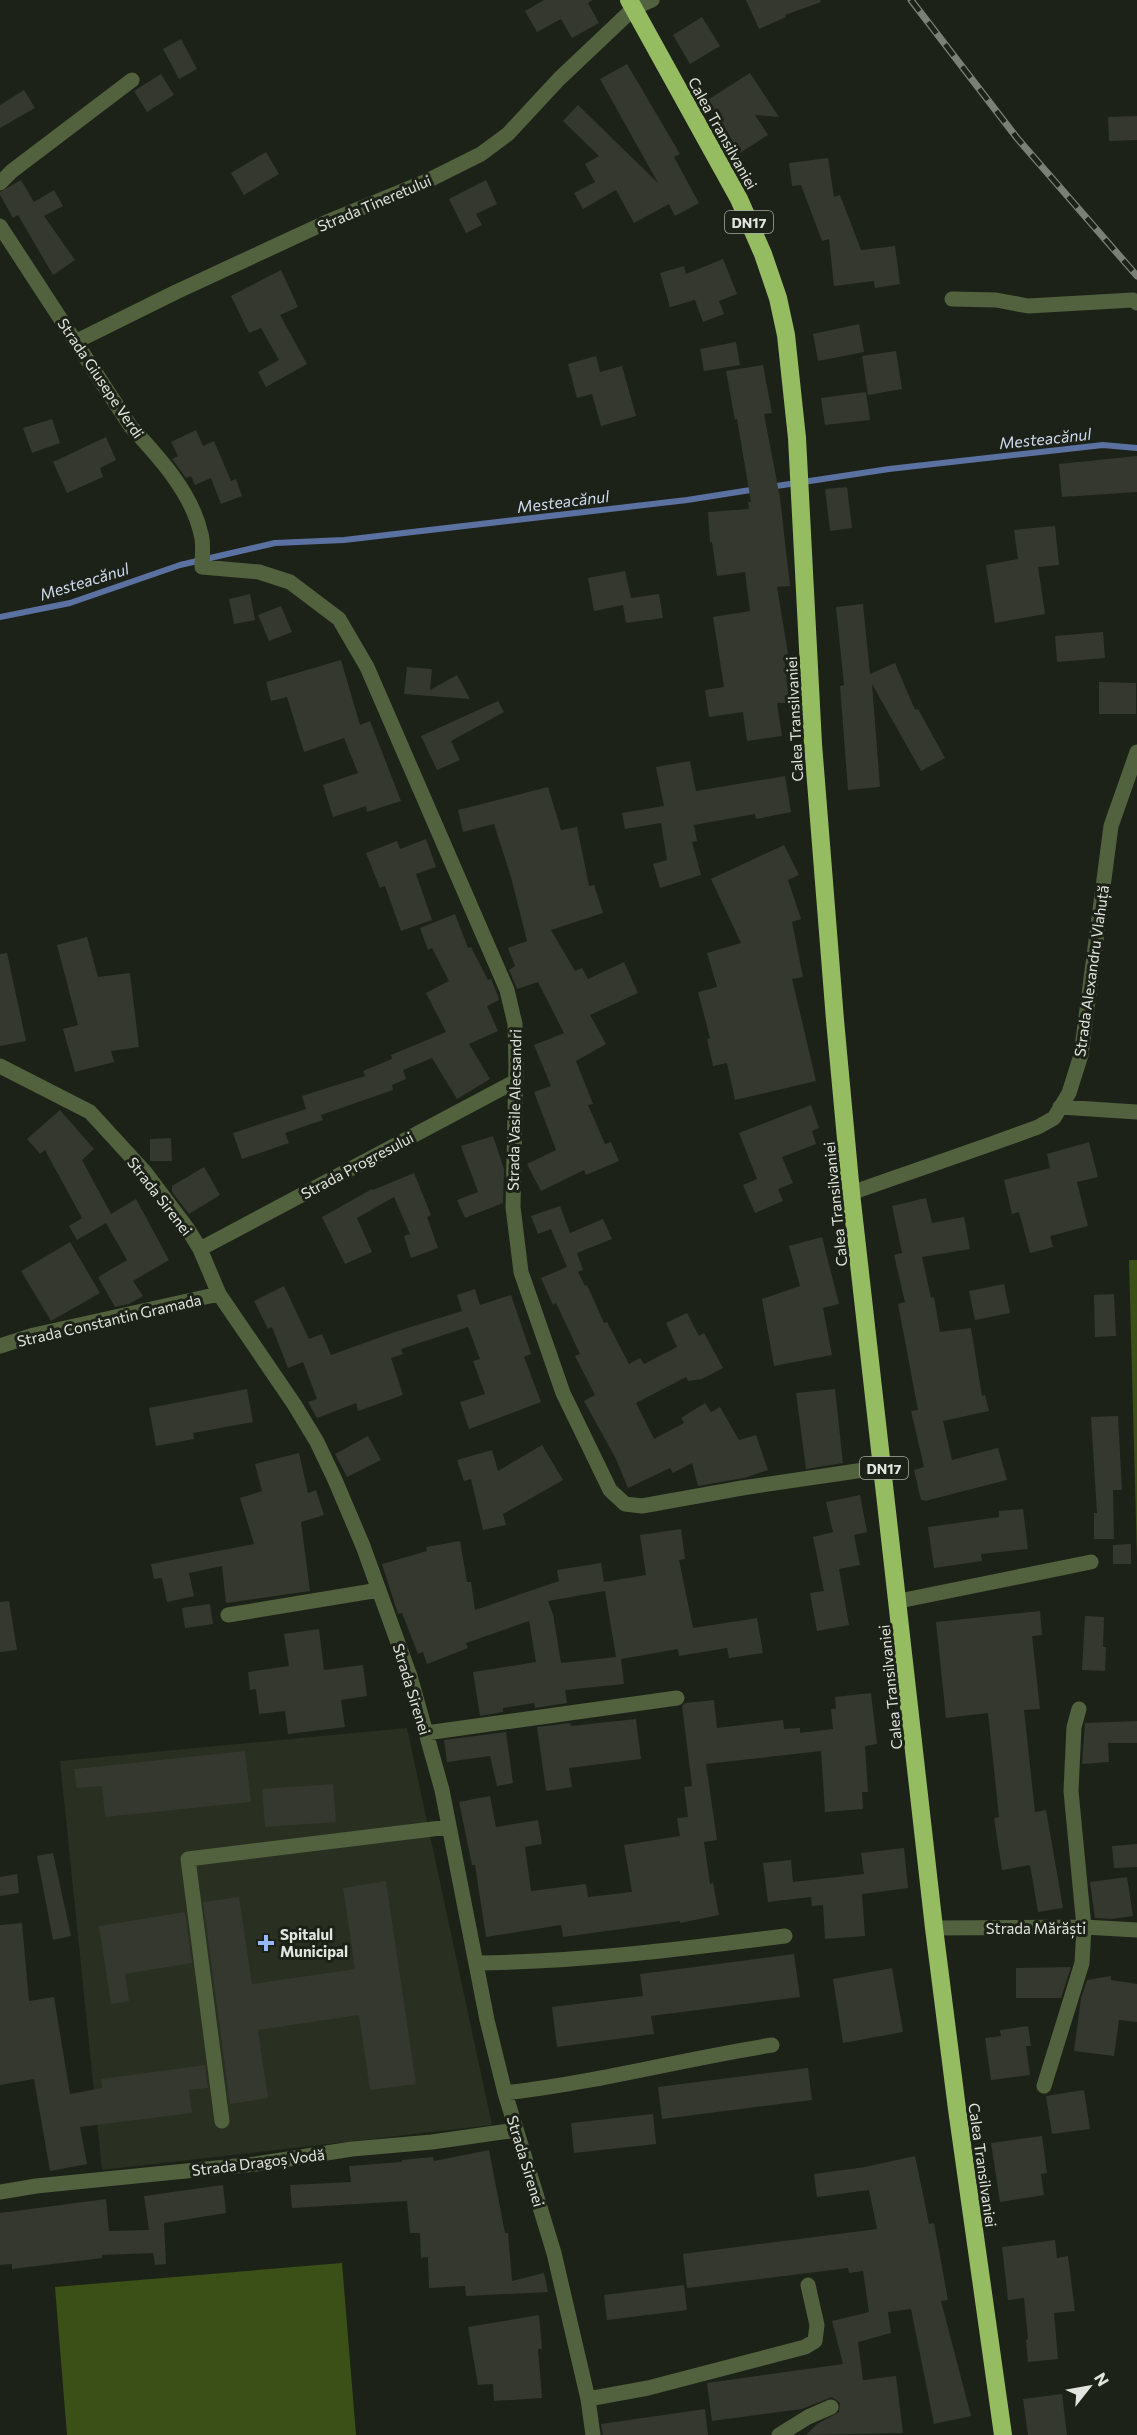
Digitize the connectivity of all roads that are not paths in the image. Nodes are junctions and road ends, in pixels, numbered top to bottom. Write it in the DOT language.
graph roads {
  1 [pos="652,0"];
  2 [pos="632,4"];
  3 [pos="132,80"];
  4 [pos="0,183"];
  5 [pos="0,226"];
  6 [pos="952,299"];
  7 [pos="1137,303"];
  8 [pos="75,342"];
  9 [pos="202,567"];
  10 [pos="1137,752"];
  11 [pos="0,1066"];
  12 [pos="514,1082"];
  13 [pos="1060,1107"];
  14 [pos="1137,1112"];
  15 [pos="851,1193"];
  16 [pos="200,1249"];
  17 [pos="219,1294"];
  18 [pos="0,1346"];
  19 [pos="884,1467"];
  20 [pos="1091,1562"];
  21 [pos="379,1590"];
  22 [pos="899,1602"];
  23 [pos="228,1615"];
  24 [pos="677,1698"];
  25 [pos="1079,1709"];
  26 [pos="426,1733"];
  27 [pos="449,1827"];
  28 [pos="1084,1927"];
  29 [pos="934,1928"];
  30 [pos="1137,1930"];
  31 [pos="785,1935"];
  32 [pos="476,1963"];
  33 [pos="772,2045"];
  34 [pos="1044,2086"];
  35 [pos="505,2093"];
  36 [pos="222,2121"];
  37 [pos="516,2130"];
  38 [pos="0,2192"];
  39 [pos="808,2285"];
  40 [pos="588,2399"];
  41 [pos="831,2407"];
  42 [pos="593,2435"];
  43 [pos="779,2435"];
  44 [pos="1003,2435"];
  1 -- 2 [label="street, Strada Tineretului"];
  2 -- 8 [label="street, Strada Tineretului"];
  2 -- 15 [label="highway, Calea Transilvaniei / DN17"];
  3 -- 4 [label="street"];
  5 -- 8 [label="street, Strada Giusepe Verdi"];
  6 -- 7 [label="street"];
  8 -- 9 [label="street, Strada Giusepe Verdi"];
  9 -- 12 [label="street, Strada Vasile Alecsandri"];
  10 -- 13 [label="street, Strada Alexandru Vlahuță"];
  11 -- 16 [label="street, Strada Sirenei"];
  12 -- 16 [label="street, Strada Progresului"];
  12 -- 19 [label="street, Strada Vasile Alecsandri"];
  13 -- 14 [label="street"];
  13 -- 15 [label="street, Strada Alexandru Vlahuță"];
  15 -- 19 [label="highway, Calea Transilvaniei / DN17"];
  16 -- 17 [label="street, Strada Sirenei"];
  17 -- 18 [label="street, Strada Constantin Gramada"];
  17 -- 21 [label="street, Strada Sirenei"];
  19 -- 22 [label="highway, Calea Transilvaniei / DN17"];
  20 -- 22 [label="street"];
  21 -- 23 [label="street"];
  21 -- 26 [label="street, Strada Sirenei"];
  22 -- 29 [label="highway, Calea Transilvaniei / DN17"];
  24 -- 26 [label="street"];
  25 -- 28 [label="street"];
  26 -- 27 [label="street, Strada Sirenei"];
  27 -- 32 [label="street, Strada Sirenei"];
  27 -- 36 [label="street"];
  28 -- 29 [label="street, Strada Mărăști"];
  28 -- 30 [label="street, Strada Mărăști"];
  28 -- 34 [label="street"];
  29 -- 44 [label="highway, Calea Transilvaniei / DN17"];
  31 -- 32 [label="street"];
  32 -- 35 [label="street, Strada Sirenei"];
  33 -- 35 [label="street"];
  35 -- 37 [label="street, Strada Sirenei"];
  37 -- 38 [label="street, Strada Dragoș Vodă"];
  37 -- 40 [label="street, Strada Sirenei"];
  39 -- 40 [label="street"];
  40 -- 42 [label="street, Strada Sirenei"];
  41 -- 43 [label="street"];
}
